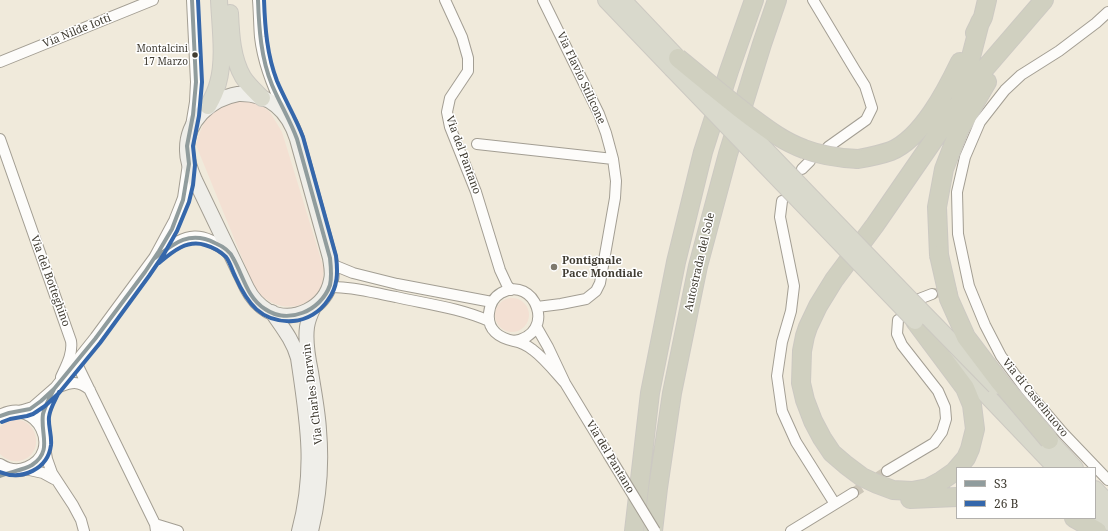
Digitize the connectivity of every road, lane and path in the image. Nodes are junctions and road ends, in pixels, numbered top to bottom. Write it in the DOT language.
graph roads {
  1 [pos="154,0"];
  2 [pos="192,0"];
  3 [pos="219,0"];
  4 [pos="230,0"];
  5 [pos="258,0"];
  6 [pos="445,0"];
  7 [pos="543,0"];
  8 [pos="606,0"];
  9 [pos="623,0"];
  10 [pos="754,0"];
  11 [pos="777,0"];
  12 [pos="812,0"];
  13 [pos="987,0"];
  14 [pos="1044,0"];
  15 [pos="1108,12"];
  16 [pos="980,22"];
  17 [pos="1020,27"];
  18 [pos="0,62"];
  19 [pos="675,64"];
  20 [pos="262,98"];
  21 [pos="208,106"];
  22 [pos="288,119"];
  23 [pos="190,129"];
  24 [pos="0,139"];
  25 [pos="477,144"];
  26 [pos="828,146"];
  27 [pos="2,155"];
  28 [pos="613,159"];
  29 [pos="810,161"];
  30 [pos="189,162"];
  31 [pos="802,169"];
  32 [pos="782,201"];
  33 [pos="230,253"];
  34 [pos="155,258"];
  35 [pos="331,264"];
  36 [pos="329,288"];
  37 [pos="511,290"];
  38 [pos="932,294"];
  39 [pos="919,299"];
  40 [pos="492,302"];
  41 [pos="314,307"];
  42 [pos="538,307"];
  43 [pos="272,312"];
  44 [pos="907,320"];
  45 [pos="489,321"];
  46 [pos="536,326"];
  47 [pos="514,341"];
  48 [pos="76,362"];
  49 [pos="565,383"];
  50 [pos="55,389"];
  51 [pos="90,390"];
  52 [pos="20,412"];
  53 [pos="0,416"];
  54 [pos="43,430"];
  55 [pos="1048,440"];
  56 [pos="45,447"];
  57 [pos="0,465"];
  58 [pos="958,467"];
  59 [pos="1055,467"];
  60 [pos="1074,467"];
  61 [pos="1095,467"];
  62 [pos="1096,468"];
  63 [pos="20,469"];
  64 [pos="956,470"];
  65 [pos="887,471"];
  66 [pos="0,476"];
  67 [pos="54,479"];
  68 [pos="1108,480"];
  69 [pos="1096,490"];
  70 [pos="853,493"];
  71 [pos="956,497"];
  72 [pos="1108,503"];
  73 [pos="835,504"];
  74 [pos="1096,510"];
  75 [pos="1076,519"];
  76 [pos="1108,522"];
  77 [pos="156,527"];
  78 [pos="84,531"];
  79 [pos="178,531"];
  80 [pos="299,531"];
  81 [pos="311,531"];
  82 [pos="634,531"];
  83 [pos="654,531"];
  84 [pos="791,531"];
  85 [pos="1097,531"];
  1 -- 18 [label="street, Via Nilde Iotti"];
  2 -- 23 [label="street"];
  3 -- 21 [label="highway"];
  4 -- 20 [label="highway"];
  5 -- 22 [label="street"];
  6 -- 37 [label="street, Via del Pantano"];
  7 -- 28 [label="street, Via Flavio Stilicone"];
  8 -- 19 [label="highway"];
  9 -- 19 [label="highway"];
  10 -- 82 [label="highway, Autostrada del Sole"];
  11 -- 83 [label="highway, Autostrada del Sole"];
  12 -- 26 [label="street"];
  13 -- 16 [label="highway"];
  14 -- 17 [label="highway"];
  15 -- 61 [label="street, Via di Castelnuovo"];
  16 -- 19 [label="highway, bridge"];
  16 -- 71 [label="highway"];
  17 -- 55 [label="highway, bridge"];
  17 -- 64 [label="highway"];
  19 -- 44 [label="highway, bridge"];
  19 -- 55 [label="highway, bridge"];
  20 -- 21 [label="main road"];
  20 -- 22 [label="main road"];
  21 -- 23 [label="main road"];
  22 -- 35 [label="main road"];
  23 -- 30 [label="main road"];
  24 -- 27 [label="street, Via del Botteghino"];
  25 -- 28 [label="street"];
  27 -- 50 [label="street, Via del Botteghino"];
  28 -- 42 [label="street, Via Flavio Stilicone"];
  29 -- 31 [label="street"];
  30 -- 33 [label="main road"];
  30 -- 34 [label="street"];
  32 -- 73 [label="street"];
  33 -- 34 [label="street"];
  33 -- 43 [label="main road"];
  34 -- 48 [label="street"];
  35 -- 36 [label="main road"];
  35 -- 40 [label="street"];
  36 -- 41 [label="main road"];
  36 -- 45 [label="street"];
  37 -- 40 [label="street"];
  37 -- 42 [label="street"];
  38 -- 39 [label="street"];
  40 -- 45 [label="street"];
  41 -- 43 [label="main road"];
  41 -- 81 [label="main road, Via Charles Darwin"];
  42 -- 46 [label="street"];
  43 -- 80 [label="main road, Via Charles Darwin"];
  44 -- 58 [label="highway"];
  44 -- 59 [label="highway"];
  44 -- 65 [label="street"];
  45 -- 47 [label="street, Via del Pantano"];
  46 -- 47 [label="street"];
  46 -- 49 [label="street, Via del Pantano"];
  47 -- 49 [label="street, Via del Pantano"];
  48 -- 50 [label="street"];
  48 -- 51 [label="street"];
  49 -- 83 [label="street, Via del Pantano, bridge"];
  50 -- 51 [label="street"];
  50 -- 52 [label="street"];
  50 -- 54 [label="street"];
  51 -- 77 [label="street"];
  52 -- 53 [label="street"];
  52 -- 54 [label="street"];
  54 -- 56 [label="street"];
  55 -- 60 [label="highway"];
  56 -- 63 [label="street"];
  56 -- 67 [label="street"];
  57 -- 63 [label="street"];
  62 -- 68 [label="street, Via di Castelnuovo"];
  63 -- 66 [label="street"];
  63 -- 67 [label="street"];
  67 -- 78 [label="street"];
  69 -- 72 [label="highway"];
  70 -- 73 [label="street"];
  73 -- 84 [label="street"];
  74 -- 76 [label="highway"];
  75 -- 85 [label="highway"];
  77 -- 79 [label="street"];
}
